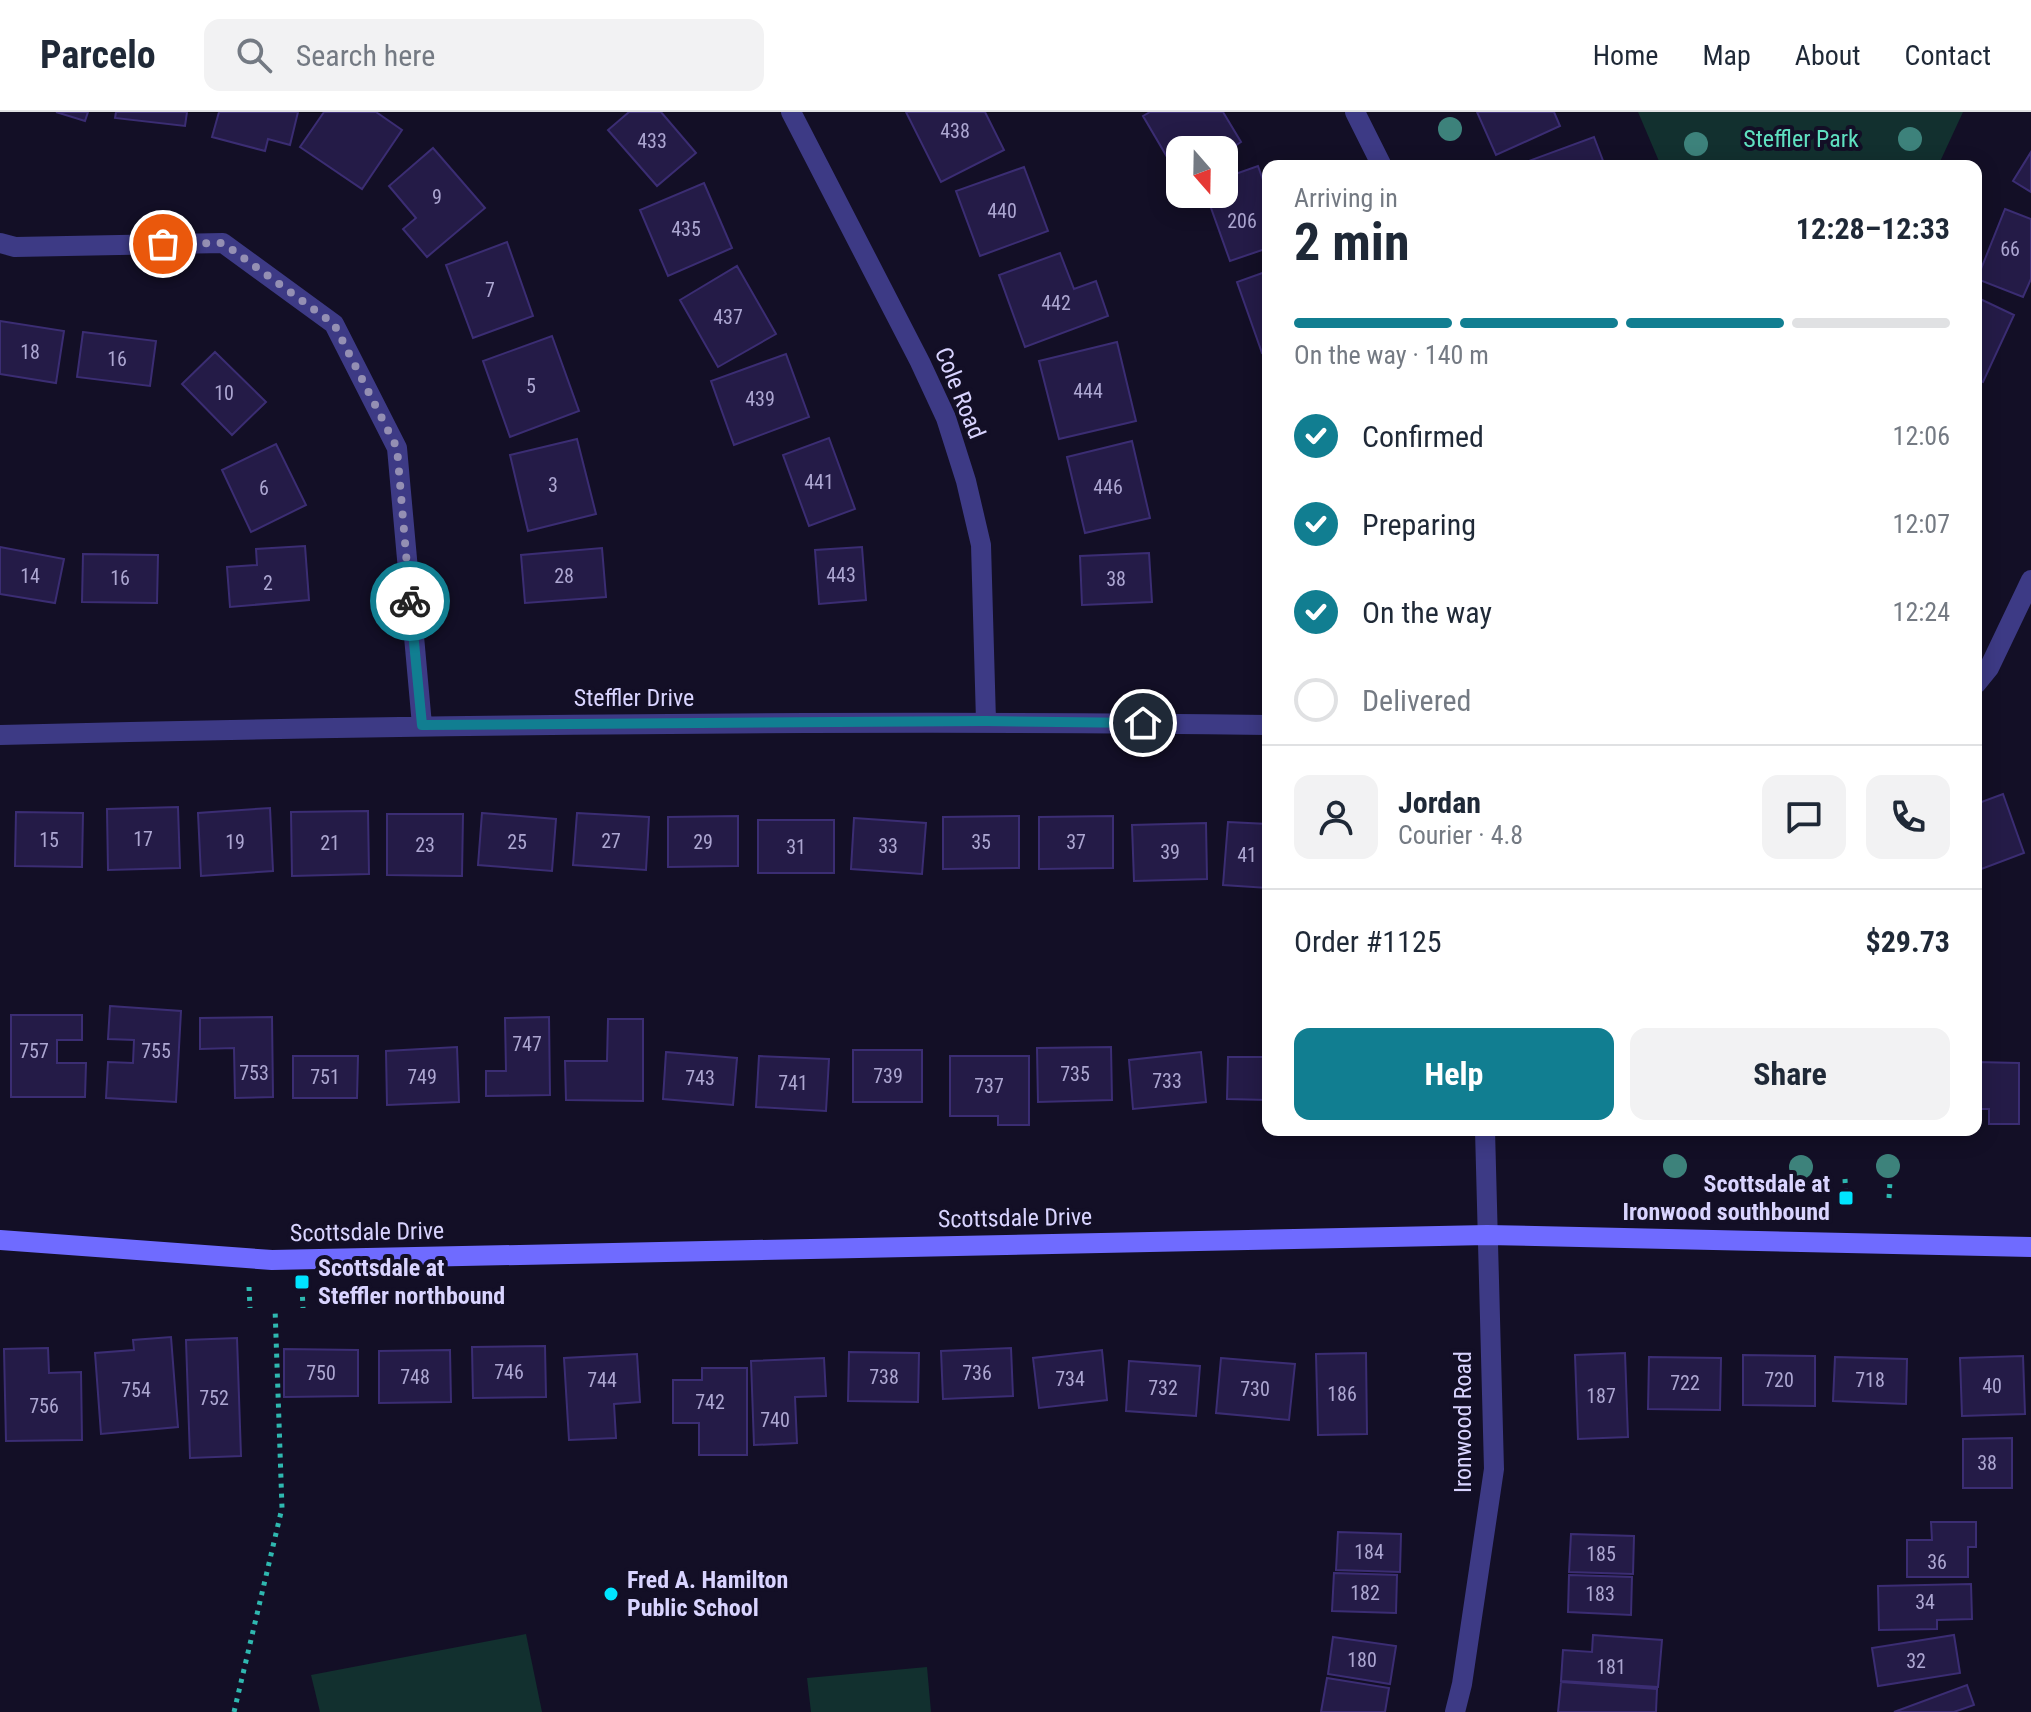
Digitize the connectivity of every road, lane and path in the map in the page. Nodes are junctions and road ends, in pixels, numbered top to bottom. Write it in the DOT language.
graph roads {
  1 [pos="791,112"];
  2 [pos="1355,112"];
  3 [pos="1379,160"];
  4 [pos="0,243"];
  5 [pos="2031,580"];
  6 [pos="1982,677"];
  7 [pos="986,721"];
  8 [pos="422,725"];
  9 [pos="1262,725"];
  10 [pos="0,735"];
  11 [pos="1485,1136"];
  12 [pos="1845,1179"];
  13 [pos="1890,1181"];
  14 [pos="1846,1198"];
  15 [pos="1889,1198"];
  16 [pos="1487,1235"];
  17 [pos="0,1240"];
  18 [pos="2031,1247"];
  19 [pos="249,1282"];
  20 [pos="302,1282"];
  21 [pos="250,1308"];
  22 [pos="275,1308"];
  23 [pos="303,1308"];
  24 [pos="234,1712"];
  25 [pos="1455,1712"];
  1 -- 7 [label="street, Cole Road"];
  2 -- 3 [label="street"];
  4 -- 8 [label="street"];
  5 -- 6 [label="street"];
  7 -- 8 [label="street, Steffler Drive"];
  7 -- 9 [label="street, Steffler Drive"];
  8 -- 10 [label="street, Steffler Drive"];
  11 -- 16 [label="street, Ironwood Road"];
  12 -- 14 [label="path"];
  13 -- 15 [label="path"];
  16 -- 17 [label="street, Scottsdale Drive"];
  16 -- 18 [label="street, Scottsdale Drive"];
  16 -- 25 [label="street, Ironwood Road"];
  19 -- 21 [label="path"];
  20 -- 23 [label="path"];
  22 -- 24 [label="path"];
}
